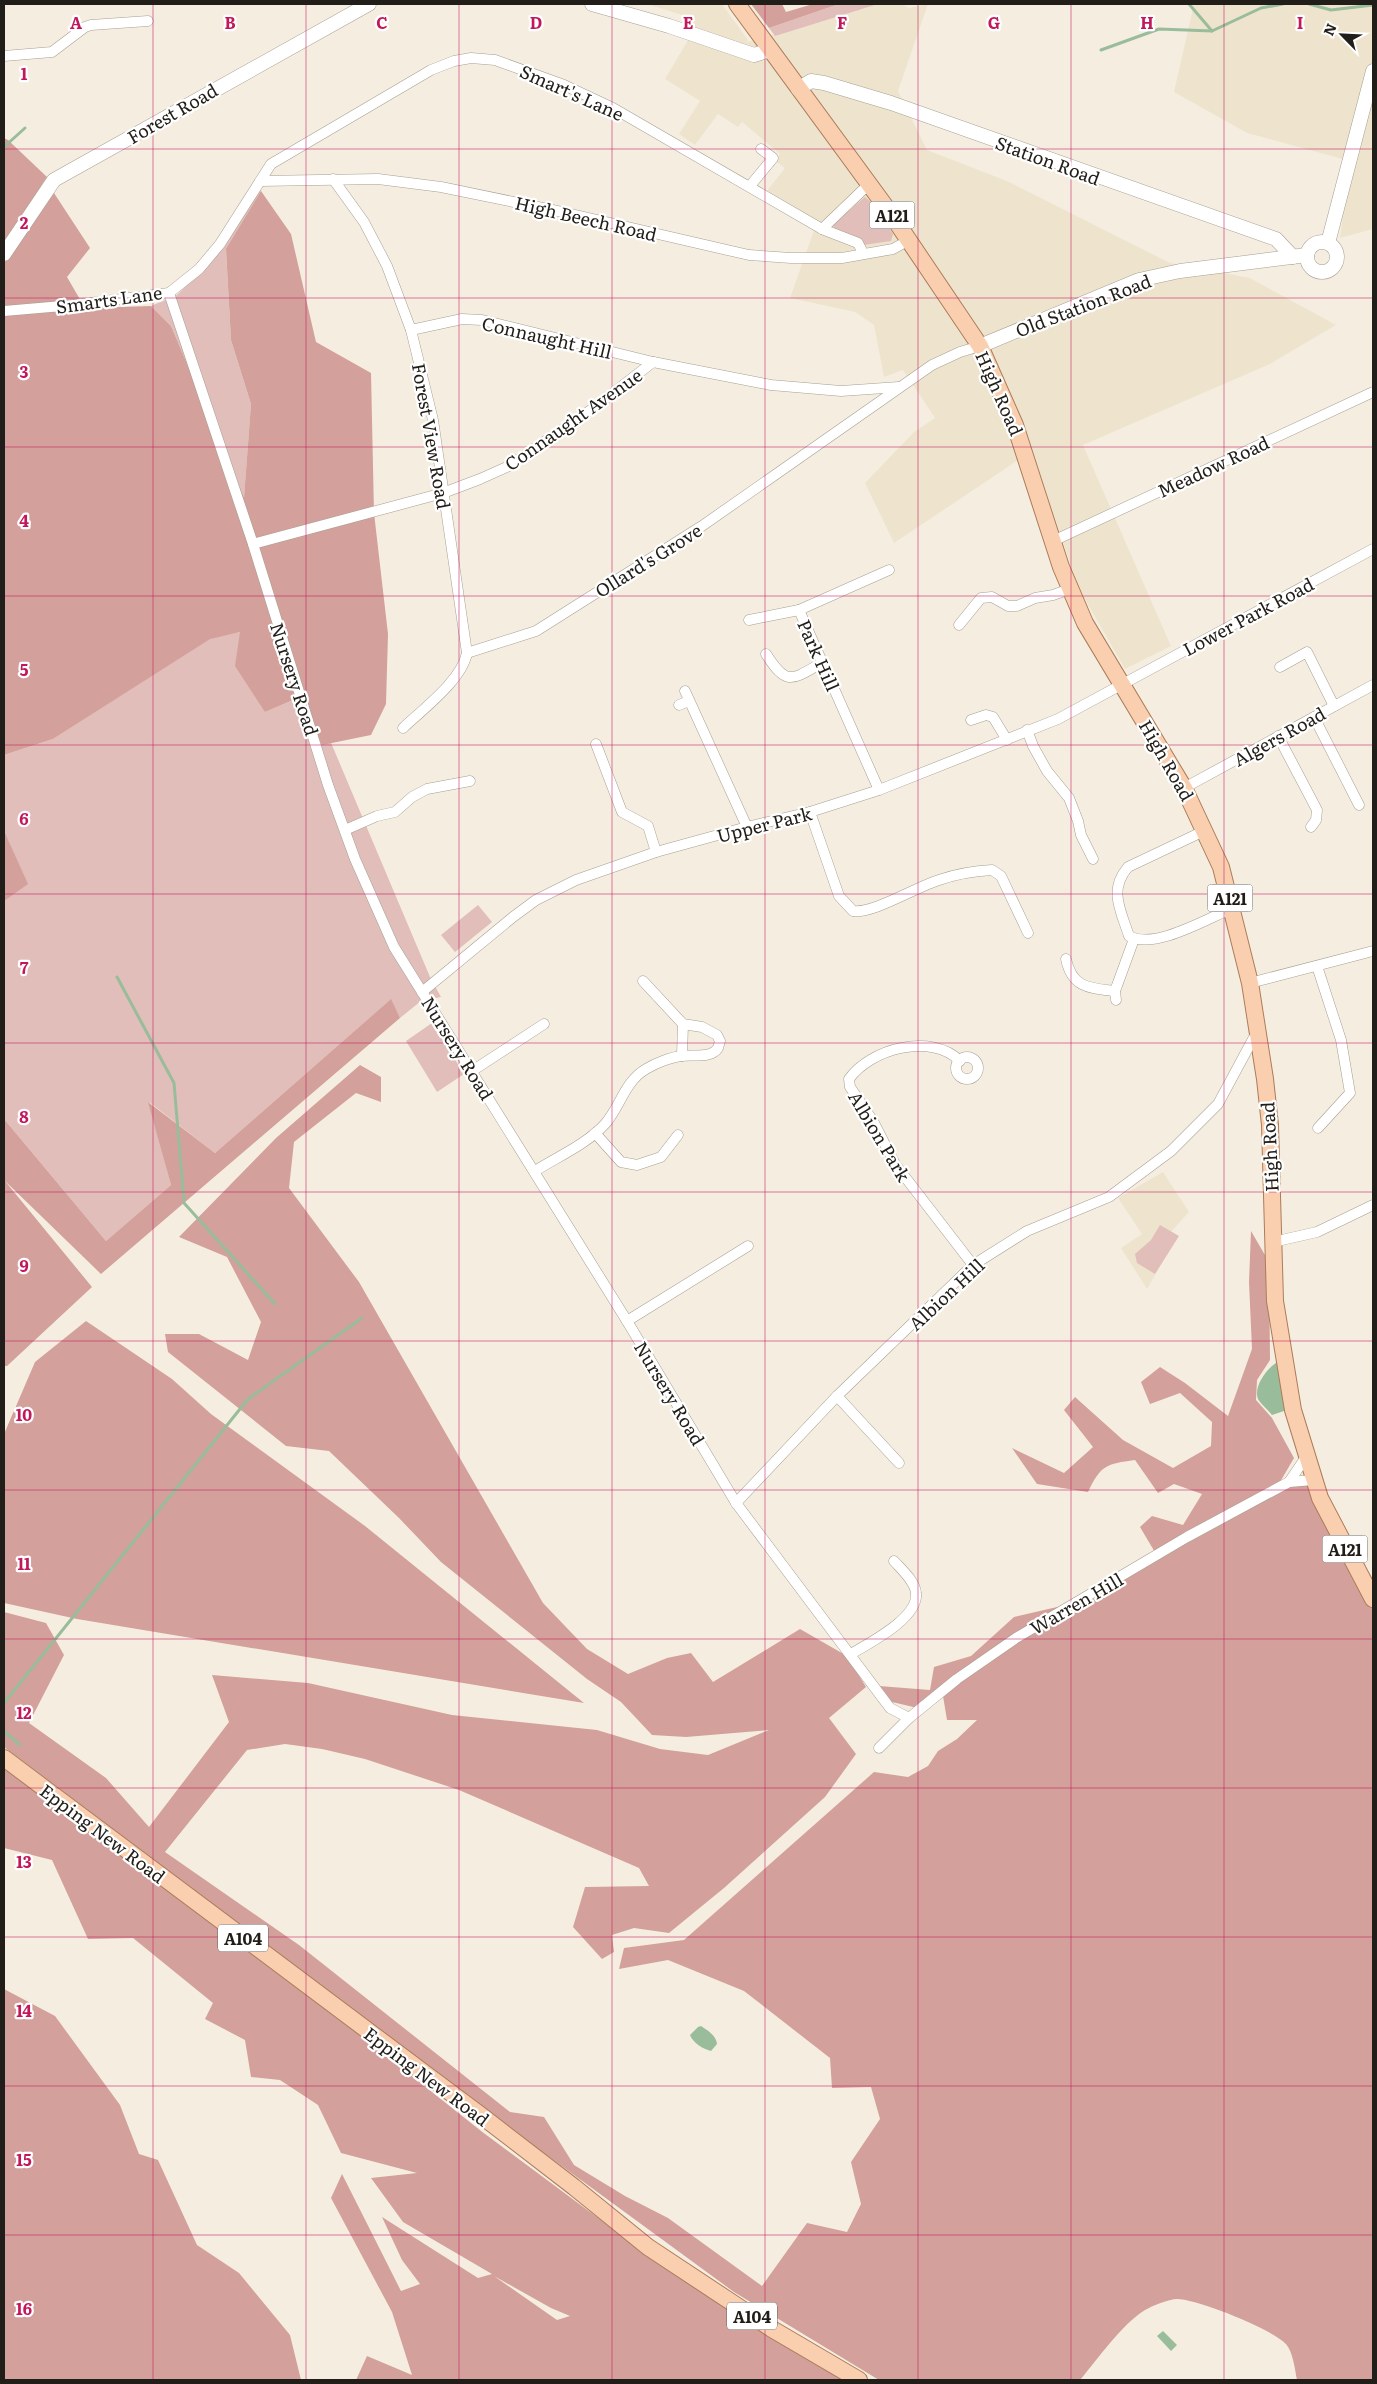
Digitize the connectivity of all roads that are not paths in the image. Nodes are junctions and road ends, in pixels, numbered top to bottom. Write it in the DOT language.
graph roads {
  1 [pos="369,4"];
  2 [pos="592,4"];
  3 [pos="737,4"];
  4 [pos="148,21"];
  5 [pos="770,50"];
  6 [pos="4,56"];
  7 [pos="1373,71"];
  8 [pos="798,89"];
  9 [pos="762,148"];
  10 [pos="271,164"];
  11 [pos="333,179"];
  12 [pos="260,181"];
  13 [pos="869,184"];
  14 [pos="750,186"];
  15 [pos="822,229"];
  16 [pos="909,240"];
  17 [pos="1328,243"];
  18 [pos="863,253"];
  19 [pos="4,254"];
  20 [pos="1307,256"];
  21 [pos="1293,257"];
  22 [pos="169,293"];
  23 [pos="4,311"];
  24 [pos="411,330"];
  25 [pos="980,346"];
  26 [pos="653,362"];
  27 [pos="900,387"];
  28 [pos="1373,392"];
  29 [pos="443,493"];
  30 [pos="1053,541"];
  31 [pos="253,544"];
  32 [pos="1373,549"];
  33 [pos="888,570"];
  34 [pos="1070,589"];
  35 [pos="799,610"];
  36 [pos="749,620"];
  37 [pos="959,625"];
  38 [pos="466,653"];
  39 [pos="766,654"];
  40 [pos="823,662"];
  41 [pos="1280,667"];
  42 [pos="1123,683"];
  43 [pos="1373,685"];
  44 [pos="679,705"];
  45 [pos="1334,706"];
  46 [pos="1314,717"];
  47 [pos="971,720"];
  48 [pos="403,728"];
  49 [pos="1027,730"];
  50 [pos="1278,736"];
  51 [pos="1007,740"];
  52 [pos="596,744"];
  53 [pos="470,781"];
  54 [pos="1184,788"];
  55 [pos="879,790"];
  56 [pos="1359,805"];
  57 [pos="810,812"];
  58 [pos="746,827"];
  59 [pos="1311,827"];
  60 [pos="345,830"];
  61 [pos="1206,830"];
  62 [pos="656,852"];
  63 [pos="1093,859"];
  64 [pos="1233,908"];
  65 [pos="1028,933"];
  66 [pos="1134,939"];
  67 [pos="1373,951"];
  68 [pos="1066,960"];
  69 [pos="1318,966"];
  70 [pos="642,981"];
  71 [pos="1250,983"];
  72 [pos="422,992"];
  73 [pos="544,1024"];
  74 [pos="683,1024"];
  75 [pos="1258,1035"];
  76 [pos="682,1056"];
  77 [pos="960,1060"];
  78 [pos="472,1071"];
  79 [pos="1318,1128"];
  80 [pos="595,1134"];
  81 [pos="678,1135"];
  82 [pos="534,1171"];
  83 [pos="1373,1205"];
  84 [pos="1273,1242"];
  85 [pos="748,1246"];
  86 [pos="973,1265"];
  87 [pos="628,1321"];
  88 [pos="837,1396"];
  89 [pos="1306,1457"];
  90 [pos="899,1463"];
  91 [pos="1313,1480"];
  92 [pos="1289,1482"];
  93 [pos="736,1503"];
  94 [pos="894,1561"];
  95 [pos="1373,1599"];
  96 [pos="851,1654"];
  97 [pos="909,1718"];
  98 [pos="879,1748"];
  99 [pos="4,1758"];
  100 [pos="859,2380"];
  1 -- 19 [label="street, Forest Road"];
  2 -- 5 [label="street"];
  3 -- 5 [label="main road, High Road / A121"];
  4 -- 6 [label="street"];
  5 -- 8 [label="main road, High Road / A121"];
  7 -- 17 [label="street"];
  8 -- 13 [label="main road, High Road / A121"];
  8 -- 21 [label="street, Station Road"];
  9 -- 14 [label="street"];
  10 -- 12 [label="street, Smarts Lane"];
  10 -- 14 [label="street, Smart's Lane"];
  11 -- 12 [label="street, High Beech Road"];
  11 -- 18 [label="street, High Beech Road"];
  11 -- 24 [label="street, Forest View Road"];
  12 -- 22 [label="street, Smarts Lane"];
  13 -- 15 [label="street"];
  13 -- 16 [label="main road, High Road / A121"];
  14 -- 15 [label="street, Smart's Lane"];
  15 -- 18 [label="street, Smart's Lane"];
  16 -- 18 [label="street, High Beech Road"];
  16 -- 25 [label="main road, High Road / A121"];
  17 -- 20 [label="street"];
  17 -- 20 [label="street"];
  20 -- 21 [label="street, Old Station Road"];
  21 -- 25 [label="street, Old Station Road"];
  22 -- 23 [label="street, Smarts Lane"];
  22 -- 31 [label="street, Nursery Road"];
  24 -- 26 [label="street, Connaught Hill"];
  24 -- 29 [label="street, Forest View Road"];
  25 -- 27 [label="street, Connaught Avenue"];
  25 -- 30 [label="main road, High Road / A121"];
  26 -- 27 [label="street, Connaught Avenue"];
  26 -- 29 [label="street, Connaught Avenue"];
  27 -- 38 [label="street, Ollard's Grove"];
  28 -- 30 [label="street, Meadow Road"];
  29 -- 31 [label="street, Connaught Avenue"];
  29 -- 38 [label="street, Forest View Road"];
  30 -- 34 [label="main road, High Road / A121"];
  31 -- 60 [label="street, Nursery Road"];
  32 -- 42 [label="street, Lower Park Road"];
  33 -- 35 [label="street, Park Hill"];
  34 -- 37 [label="street"];
  34 -- 42 [label="main road, High Road / A121"];
  35 -- 36 [label="street"];
  35 -- 40 [label="street, Park Hill"];
  38 -- 48 [label="street"];
  39 -- 40 [label="street"];
  40 -- 55 [label="street, Park Hill"];
  41 -- 45 [label="street"];
  42 -- 49 [label="street, Upper Park"];
  42 -- 54 [label="main road, High Road / A121"];
  43 -- 45 [label="street, Algers Road"];
  44 -- 58 [label="street"];
  45 -- 46 [label="street, Algers Road"];
  46 -- 50 [label="street, Algers Road"];
  46 -- 56 [label="street"];
  47 -- 51 [label="street"];
  49 -- 51 [label="street, Upper Park"];
  49 -- 63 [label="street"];
  50 -- 54 [label="street, Algers Road"];
  50 -- 59 [label="street"];
  51 -- 55 [label="street, Upper Park"];
  52 -- 62 [label="street"];
  53 -- 60 [label="street"];
  54 -- 61 [label="main road, High Road / A121"];
  55 -- 57 [label="street, Upper Park"];
  57 -- 58 [label="street, Upper Park"];
  57 -- 65 [label="street"];
  58 -- 62 [label="street, Upper Park"];
  60 -- 72 [label="street, Nursery Road"];
  61 -- 64 [label="main road, High Road / A121"];
  61 -- 66 [label="street"];
  62 -- 72 [label="street, Upper Park"];
  64 -- 66 [label="street"];
  64 -- 71 [label="main road, High Road / A121"];
  66 -- 68 [label="street"];
  67 -- 69 [label="street"];
  69 -- 71 [label="street"];
  69 -- 79 [label="street"];
  70 -- 74 [label="street"];
  71 -- 75 [label="main road, High Road / A121"];
  72 -- 78 [label="street, Nursery Road"];
  73 -- 78 [label="street"];
  74 -- 76 [label="street"];
  74 -- 76 [label="street"];
  75 -- 84 [label="main road, High Road / A121"];
  75 -- 86 [label="street, Albion Hill"];
  76 -- 80 [label="street"];
  77 -- 86 [label="street, Albion Park"];
  78 -- 82 [label="street, Nursery Road"];
  80 -- 81 [label="street"];
  80 -- 82 [label="street"];
  82 -- 87 [label="street, Nursery Road"];
  83 -- 84 [label="street"];
  84 -- 89 [label="main road, High Road / A121"];
  85 -- 87 [label="street"];
  86 -- 88 [label="street, Albion Hill"];
  87 -- 93 [label="street, Nursery Road"];
  88 -- 90 [label="street"];
  88 -- 93 [label="street, Albion Hill"];
  89 -- 91 [label="main road, High Road / A121"];
  89 -- 92 [label="street, Warren Hill"];
  91 -- 92 [label="street, Warren Hill"];
  91 -- 95 [label="main road, High Road / A121"];
  92 -- 97 [label="street, Warren Hill"];
  93 -- 96 [label="street, Nursery Road"];
  94 -- 96 [label="street"];
  96 -- 97 [label="street, Nursery Road"];
  97 -- 98 [label="street, Warren Hill"];
  99 -- 100 [label="main road, Epping New Road / A104"];
}
